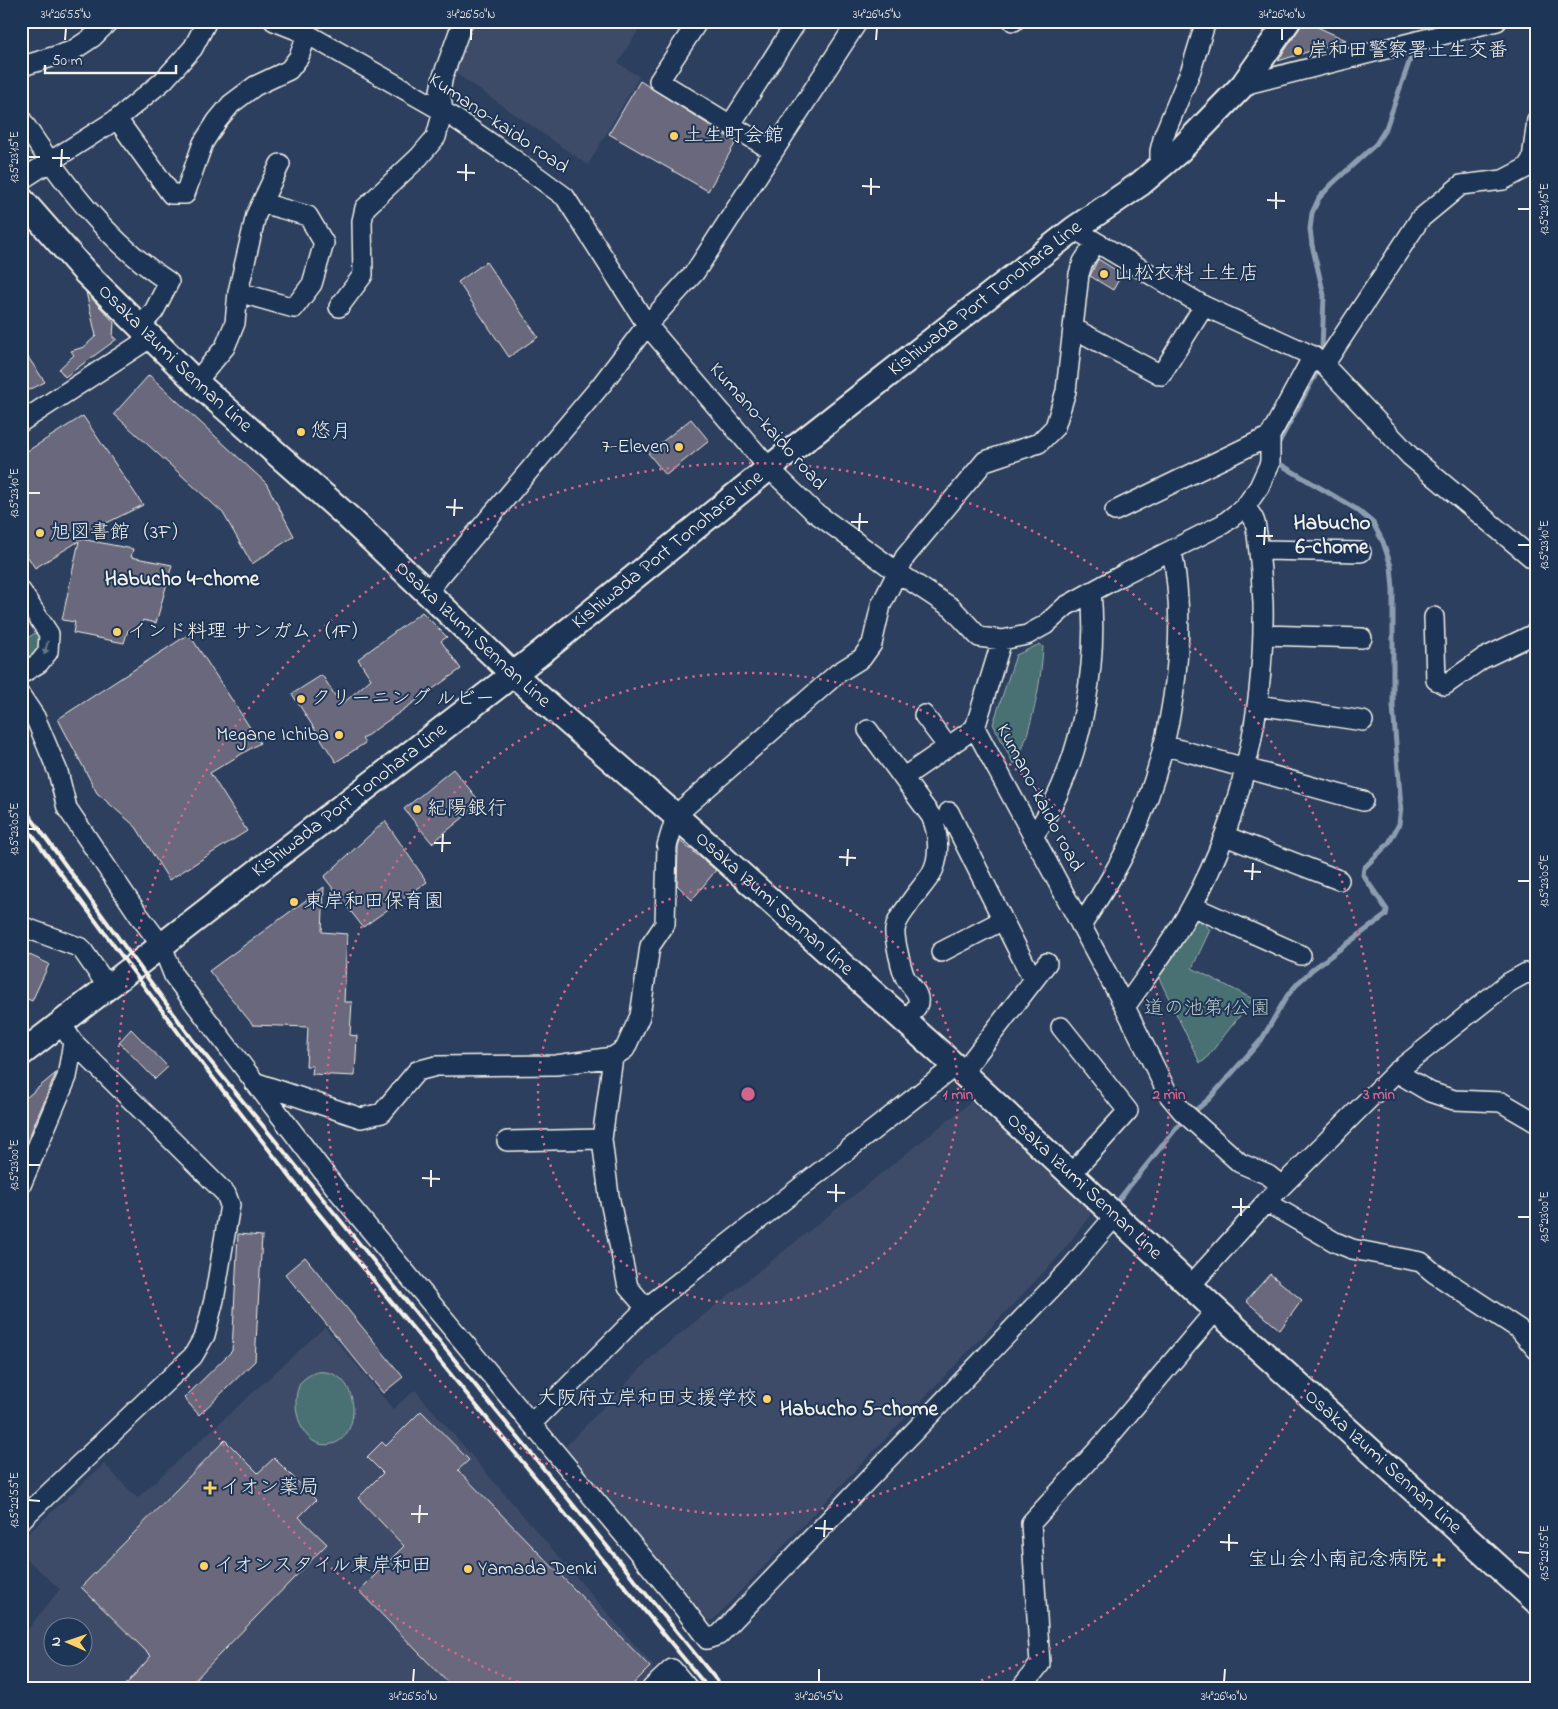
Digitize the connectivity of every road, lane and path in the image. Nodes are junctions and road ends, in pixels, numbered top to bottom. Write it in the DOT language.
graph roads {
  1 [pos="109,21"];
  2 [pos="207,21"];
  3 [pos="274,21"];
  4 [pos="463,21"];
  5 [pos="698,21"];
  6 [pos="797,21"];
  7 [pos="858,21"];
  8 [pos="1206,21"];
  9 [pos="1288,21"];
  10 [pos="1496,21"];
  11 [pos="307,34"];
  12 [pos="21,69"];
  13 [pos="1243,86"];
  14 [pos="443,111"];
  15 [pos="21,119"];
  16 [pos="118,120"];
  17 [pos="1537,120"];
  18 [pos="731,124"];
  19 [pos="773,151"];
  20 [pos="49,162"];
  21 [pos="280,164"];
  22 [pos="1160,167"];
  23 [pos="21,180"];
  24 [pos="21,199"];
  25 [pos="262,203"];
  26 [pos="1074,228"];
  27 [pos="1096,242"];
  28 [pos="238,292"];
  29 [pos="1204,306"];
  30 [pos="339,307"];
  31 [pos="647,325"];
  32 [pos="1073,328"];
  33 [pos="145,332"];
  34 [pos="1319,361"];
  35 [pos="196,382"];
  36 [pos="21,422"];
  37 [pos="1270,436"];
  38 [pos="769,468"];
  39 [pos="1245,507"];
  40 [pos="1115,510"];
  41 [pos="1259,550"];
  42 [pos="1172,551"];
  43 [pos="1361,552"];
  44 [pos="1537,562"];
  45 [pos="897,572"];
  46 [pos="21,591"];
  47 [pos="1091,592"];
  48 [pos="426,593"];
  49 [pos="1434,617"];
  50 [pos="1536,633"];
  51 [pos="1263,635"];
  52 [pos="1362,638"];
  53 [pos="1002,640"];
  54 [pos="21,674"];
  55 [pos="513,674"];
  56 [pos="21,696"];
  57 [pos="1258,705"];
  58 [pos="924,715"];
  59 [pos="1363,721"];
  60 [pos="975,728"];
  61 [pos="868,730"];
  62 [pos="1163,745"];
  63 [pos="948,747"];
  64 [pos="1245,767"];
  65 [pos="904,777"];
  66 [pos="1364,801"];
  67 [pos="949,812"];
  68 [pos="676,816"];
  69 [pos="1033,836"];
  70 [pos="1225,836"];
  71 [pos="1339,880"];
  72 [pos="1192,906"];
  73 [pos="1003,920"];
  74 [pos="21,926"];
  75 [pos="1081,926"];
  76 [pos="162,946"];
  77 [pos="941,952"];
  78 [pos="1301,955"];
  79 [pos="1047,962"];
  80 [pos="1537,974"];
  81 [pos="1034,980"];
  82 [pos="108,987"];
  83 [pos="1125,1007"];
  84 [pos="904,1021"];
  85 [pos="1061,1027"];
  86 [pos="67,1033"];
  87 [pos="21,1054"];
  88 [pos="612,1057"];
  89 [pos="958,1069"];
  90 [pos="1396,1072"];
  91 [pos="254,1082"];
  92 [pos="1537,1122"];
  93 [pos="602,1140"];
  94 [pos="507,1141"];
  95 [pos="1071,1174"];
  96 [pos="21,1185"];
  97 [pos="1282,1186"];
  98 [pos="1266,1202"];
  99 [pos="1115,1216"];
  100 [pos="1190,1286"];
  101 [pos="646,1308"];
  102 [pos="1216,1310"];
  103 [pos="1537,1350"];
  104 [pos="532,1423"];
  105 [pos="21,1520"];
  106 [pos="1537,1602"];
  107 [pos="652,1688"];
  108 [pos="688,1688"];
  109 [pos="1021,1688"];
  1 -- 12 [label="street"];
  2 -- 16 [label="street"];
  3 -- 11 [label="street, Kumano-kaido road"];
  4 -- 14 [label="street"];
  5 -- 18 [label="street"];
  6 -- 18 [label="street"];
  7 -- 19 [label="street"];
  8 -- 22 [label="street"];
  9 -- 13 [label="main road, Kishiwada Port Tonohara Line"];
  10 -- 13 [label="street"];
  11 -- 14 [label="street, Kumano-kaido road"];
  11 -- 16 [label="street"];
  13 -- 22 [label="main road, Kishiwada Port Tonohara Line"];
  14 -- 30 [label="street"];
  14 -- 31 [label="street, Kumano-kaido road"];
  15 -- 20 [label="street"];
  16 -- 20 [label="street"];
  17 -- 34 [label="street"];
  18 -- 19 [label="street"];
  19 -- 31 [label="street"];
  20 -- 23 [label="street"];
  20 -- 33 [label="street"];
  21 -- 25 [label="street"];
  22 -- 26 [label="main road, Kishiwada Port Tonohara Line"];
  24 -- 33 [label="main road, Osaka Izumi Sennan Line"];
  25 -- 28 [label="street"];
  25 -- 28 [label="street"];
  26 -- 27 [label="street"];
  26 -- 38 [label="main road, Kishiwada Port Tonohara Line"];
  27 -- 29 [label="street"];
  27 -- 32 [label="street"];
  28 -- 35 [label="street"];
  29 -- 32 [label="street"];
  29 -- 34 [label="street"];
  31 -- 38 [label="street, Kumano-kaido road"];
  31 -- 48 [label="street"];
  32 -- 45 [label="street"];
  33 -- 35 [label="main road, Osaka Izumi Sennan Line"];
  33 -- 36 [label="street"];
  34 -- 37 [label="street"];
  34 -- 44 [label="street"];
  35 -- 48 [label="main road, Osaka Izumi Sennan Line"];
  37 -- 39 [label="street"];
  37 -- 40 [label="street"];
  38 -- 45 [label="street, Kumano-kaido road"];
  38 -- 55 [label="main road, Kishiwada Port Tonohara Line"];
  39 -- 41 [label="street"];
  39 -- 42 [label="street"];
  41 -- 43 [label="street"];
  41 -- 51 [label="street"];
  42 -- 47 [label="street"];
  42 -- 62 [label="street"];
  45 -- 53 [label="street, Kumano-kaido road"];
  45 -- 68 [label="street"];
  46 -- 54 [label="street, one-way"];
  47 -- 53 [label="street"];
  47 -- 69 [label="street"];
  48 -- 55 [label="main road, Osaka Izumi Sennan Line"];
  49 -- 50 [label="street"];
  51 -- 52 [label="street"];
  51 -- 57 [label="street"];
  53 -- 60 [label="street, Kumano-kaido road"];
  55 -- 68 [label="main road, Osaka Izumi Sennan Line"];
  55 -- 76 [label="main road, Kishiwada Port Tonohara Line"];
  56 -- 76 [label="street"];
  57 -- 59 [label="street"];
  57 -- 64 [label="street"];
  58 -- 63 [label="street"];
  60 -- 63 [label="street"];
  60 -- 69 [label="street, Kumano-kaido road"];
  61 -- 65 [label="street"];
  62 -- 64 [label="street"];
  62 -- 75 [label="street"];
  63 -- 65 [label="street"];
  64 -- 66 [label="street"];
  64 -- 70 [label="street"];
  65 -- 84 [label="street"];
  67 -- 73 [label="street"];
  68 -- 84 [label="main road, Osaka Izumi Sennan Line"];
  68 -- 88 [label="street"];
  69 -- 75 [label="street, Kumano-kaido road"];
  70 -- 71 [label="street"];
  70 -- 72 [label="street"];
  72 -- 78 [label="street"];
  72 -- 83 [label="street"];
  73 -- 77 [label="street"];
  73 -- 81 [label="street"];
  74 -- 82 [label="street"];
  75 -- 83 [label="street, Kumano-kaido road"];
  76 -- 82 [label="main road, Kishiwada Port Tonohara Line"];
  76 -- 91 [label="street"];
  79 -- 81 [label="street"];
  80 -- 90 [label="street"];
  81 -- 89 [label="street"];
  82 -- 86 [label="main road, Kishiwada Port Tonohara Line"];
  83 -- 97 [label="street, Kumano-kaido road"];
  84 -- 89 [label="main road, Osaka Izumi Sennan Line"];
  85 -- 95 [label="street"];
  86 -- 87 [label="main road, Kishiwada Port Tonohara Line"];
  86 -- 96 [label="street"];
  86 -- 105 [label="street"];
  88 -- 91 [label="street"];
  88 -- 93 [label="street"];
  89 -- 95 [label="main road, Osaka Izumi Sennan Line"];
  89 -- 101 [label="street"];
  90 -- 92 [label="street"];
  90 -- 97 [label="street"];
  91 -- 104 [label="street"];
  93 -- 94 [label="street"];
  93 -- 101 [label="street"];
  95 -- 99 [label="main road, Osaka Izumi Sennan Line"];
  97 -- 98 [label="street"];
  98 -- 100 [label="street"];
  98 -- 103 [label="street"];
  99 -- 100 [label="main road, Osaka Izumi Sennan Line"];
  99 -- 104 [label="street"];
  100 -- 102 [label="main road, Osaka Izumi Sennan Line"];
  101 -- 104 [label="street"];
  102 -- 106 [label="main road, Osaka Izumi Sennan Line"];
  102 -- 109 [label="street"];
  107 -- 108 [label="street"];
}
